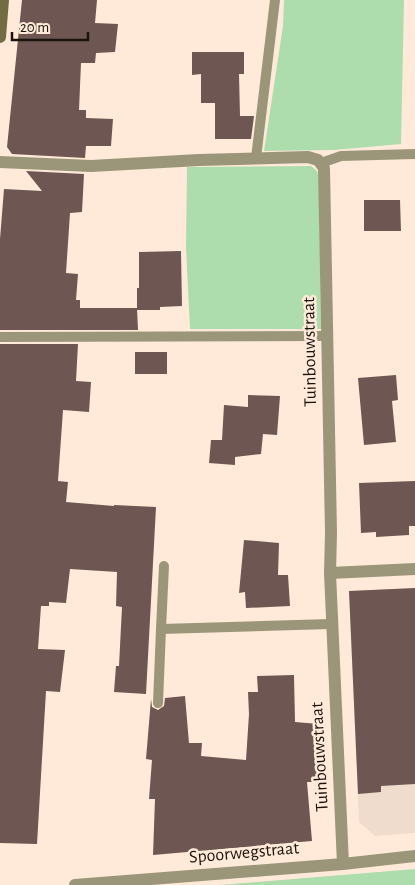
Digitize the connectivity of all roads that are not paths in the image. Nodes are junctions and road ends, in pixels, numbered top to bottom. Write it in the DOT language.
graph roads {
  1 [pos="275,0"];
  2 [pos="2,1"];
  3 [pos="0,37"];
  4 [pos="415,154"];
  5 [pos="256,158"];
  6 [pos="0,162"];
  7 [pos="321,162"];
  8 [pos="326,336"];
  9 [pos="0,337"];
  10 [pos="164,566"];
  11 [pos="415,570"];
  12 [pos="330,573"];
  13 [pos="331,624"];
  14 [pos="161,629"];
  15 [pos="158,703"];
  16 [pos="415,856"];
  17 [pos="343,864"];
  18 [pos="75,885"];
  1 -- 5 [label="lane"];
  2 -- 3 [label="street"];
  4 -- 7 [label="lane"];
  5 -- 6 [label="street"];
  5 -- 7 [label="street"];
  7 -- 8 [label="street, Tuinbouwstraat"];
  8 -- 9 [label="lane"];
  8 -- 12 [label="street, Tuinbouwstraat"];
  10 -- 14 [label="lane"];
  11 -- 12 [label="street"];
  12 -- 13 [label="street, Tuinbouwstraat"];
  13 -- 14 [label="lane"];
  13 -- 17 [label="street, Tuinbouwstraat"];
  14 -- 15 [label="lane"];
  16 -- 17 [label="street, Spoorwegstraat"];
  17 -- 18 [label="street, Spoorwegstraat"];
}
